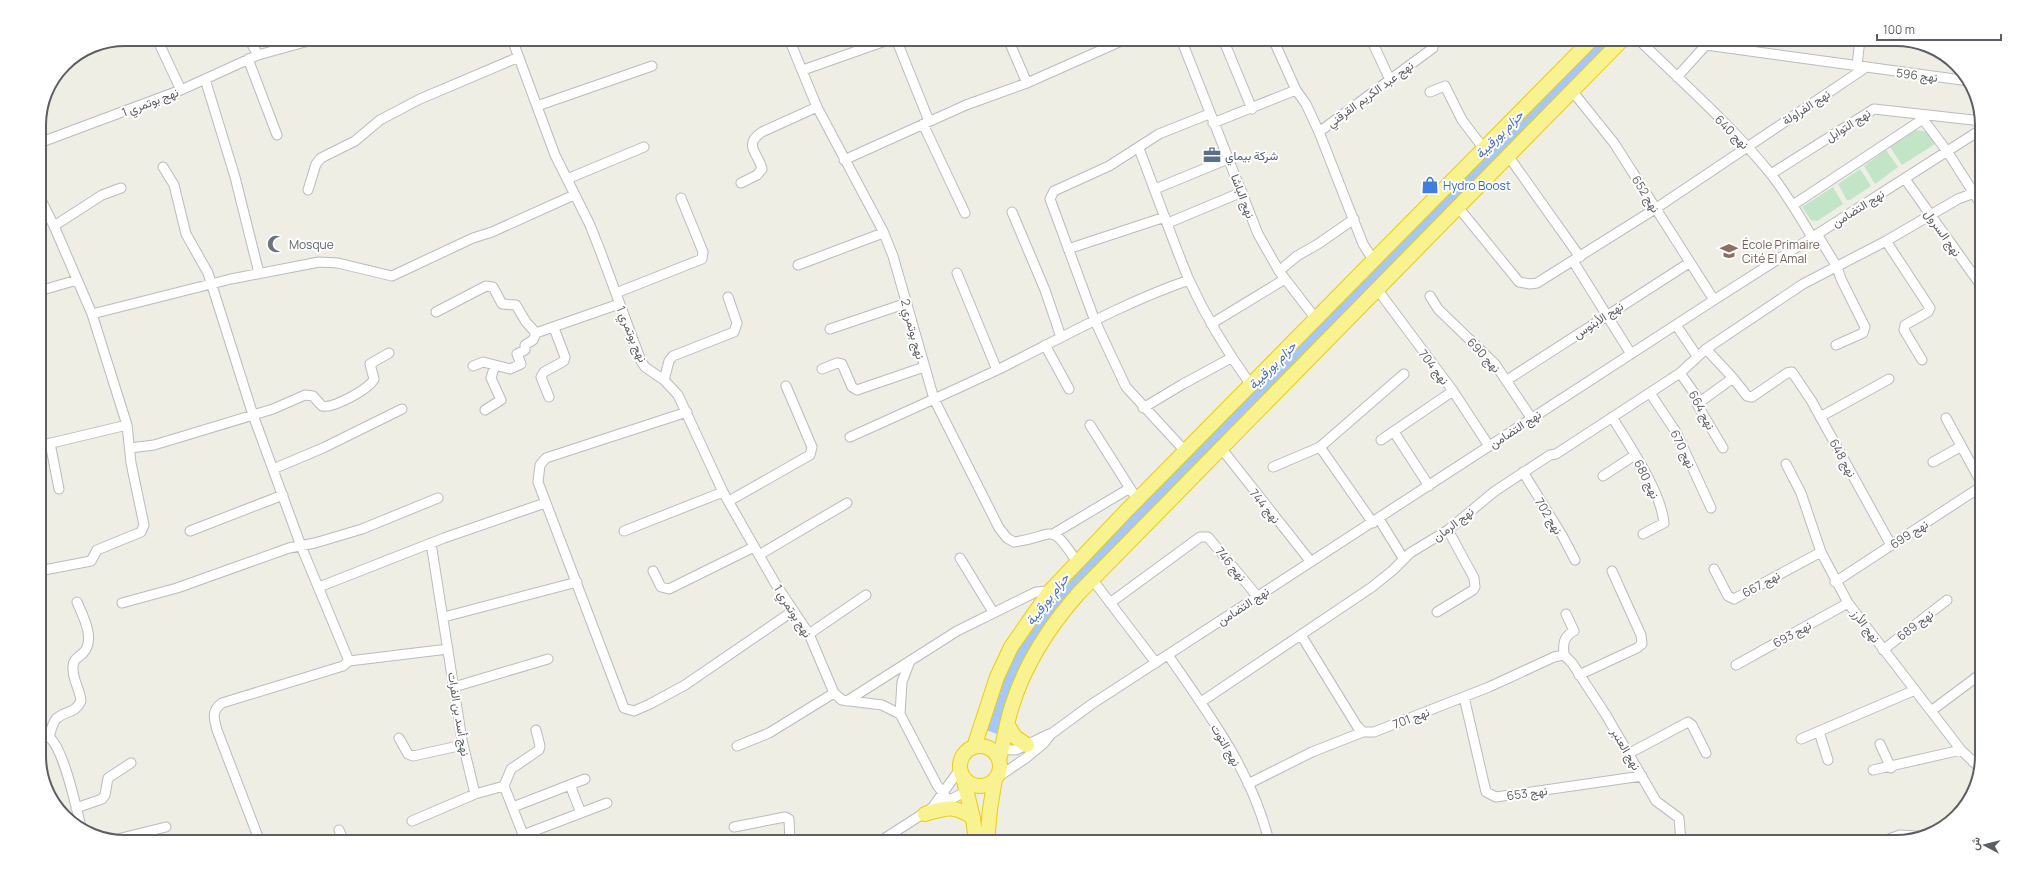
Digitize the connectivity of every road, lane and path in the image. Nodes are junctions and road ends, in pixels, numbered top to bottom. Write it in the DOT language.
graph roads {
  1 [pos="159,46"];
  2 [pos="253,46"];
  3 [pos="291,46"];
  4 [pos="515,46"];
  5 [pos="792,46"];
  6 [pos="871,46"];
  7 [pos="899,46"];
  8 [pos="1011,46"];
  9 [pos="1110,46"];
  10 [pos="1184,46"];
  11 [pos="1226,46"];
  12 [pos="1276,46"];
  13 [pos="1374,46"];
  14 [pos="1433,46"];
  15 [pos="1585,46"];
  16 [pos="1616,46"];
  17 [pos="1645,46"];
  18 [pos="1704,46"];
  19 [pos="1732,46"];
  20 [pos="1860,46"];
  21 [pos="258,55"];
  22 [pos="519,57"];
  23 [pos="248,59"];
  24 [pos="652,66"];
  25 [pos="1861,67"];
  26 [pos="803,70"];
  27 [pos="1677,77"];
  28 [pos="205,79"];
  29 [pos="1390,80"];
  30 [pos="1961,80"];
  31 [pos="1027,83"];
  32 [pos="181,90"];
  33 [pos="1296,90"];
  34 [pos="1430,92"];
  35 [pos="1573,92"];
  36 [pos="536,106"];
  37 [pos="817,107"];
  38 [pos="1252,109"];
  39 [pos="1209,114"];
  40 [pos="1920,116"];
  41 [pos="1975,120"];
  42 [pos="926,122"];
  43 [pos="1213,123"];
  44 [pos="1319,132"];
  45 [pos="1975,133"];
  46 [pos="277,135"];
  47 [pos="46,141"];
  48 [pos="1746,146"];
  49 [pos="644,147"];
  50 [pos="1139,149"];
  51 [pos="1484,149"];
  52 [pos="1947,150"];
  53 [pos="1509,157"];
  54 [pos="1228,159"];
  55 [pos="844,160"];
  56 [pos="163,167"];
  57 [pos="1771,174"];
  58 [pos="567,179"];
  59 [pos="1905,179"];
  60 [pos="741,184"];
  61 [pos="121,188"];
  62 [pos="1975,188"];
  63 [pos="1155,189"];
  64 [pos="308,190"];
  65 [pos="1242,192"];
  66 [pos="1975,193"];
  67 [pos="574,195"];
  68 [pos="681,198"];
  69 [pos="1793,205"];
  70 [pos="1458,207"];
  71 [pos="1655,209"];
  72 [pos="46,210"];
  73 [pos="1012,212"];
  74 [pos="965,213"];
  75 [pos="1930,215"];
  76 [pos="1167,220"];
  77 [pos="1354,220"];
  78 [pos="54,226"];
  79 [pos="884,233"];
  80 [pos="1815,235"];
  81 [pos="1886,242"];
  82 [pos="1068,249"];
  83 [pos="1576,259"];
  84 [pos="1374,261"];
  85 [pos="1690,262"];
  86 [pos="798,265"];
  87 [pos="1838,267"];
  88 [pos="1279,271"];
  89 [pos="259,273"];
  90 [pos="957,273"];
  91 [pos="1975,277"];
  92 [pos="1285,279"];
  93 [pos="78,280"];
  94 [pos="1189,280"];
  95 [pos="212,284"];
  96 [pos="46,289"];
  97 [pos="1377,289"];
  98 [pos="616,293"];
  99 [pos="1430,296"];
  100 [pos="728,297"];
  101 [pos="1714,300"];
  102 [pos="907,303"];
  103 [pos="619,304"];
  104 [pos="436,312"];
  105 [pos="92,314"];
  106 [pos="1606,315"];
  107 [pos="1316,319"];
  108 [pos="1095,321"];
  109 [pos="1212,324"];
  110 [pos="1676,325"];
  111 [pos="554,328"];
  112 [pos="830,329"];
  113 [pos="536,333"];
  114 [pos="1061,337"];
  115 [pos="1045,345"];
  116 [pos="1836,345"];
  117 [pos="1706,349"];
  118 [pos="389,353"];
  119 [pos="1631,354"];
  120 [pos="1697,356"];
  121 [pos="1231,358"];
  122 [pos="1922,360"];
  123 [pos="495,365"];
  124 [pos="473,366"];
  125 [pos="924,367"];
  126 [pos="822,369"];
  127 [pos="997,370"];
  128 [pos="1680,373"];
  129 [pos="1404,374"];
  130 [pos="1733,378"];
  131 [pos="1888,379"];
  132 [pos="664,380"];
  133 [pos="1506,380"];
  134 [pos="1251,385"];
  135 [pos="786,386"];
  136 [pos="1069,389"];
  137 [pos="1453,391"];
  138 [pos="1650,393"];
  139 [pos="549,397"];
  140 [pos="934,399"];
  141 [pos="1697,404"];
  142 [pos="1143,408"];
  143 [pos="402,409"];
  144 [pos="485,410"];
  145 [pos="687,412"];
  146 [pos="253,415"];
  147 [pos="1612,417"];
  148 [pos="1820,417"];
  149 [pos="1946,418"];
  150 [pos="1532,419"];
  151 [pos="127,425"];
  152 [pos="1090,425"];
  153 [pos="1394,432"];
  154 [pos="850,437"];
  155 [pos="1381,440"];
  156 [pos="50,443"];
  157 [pos="46,444"];
  158 [pos="1489,446"];
  159 [pos="1320,447"];
  160 [pos="1960,447"];
  161 [pos="130,448"];
  162 [pos="1221,448"];
  163 [pos="1723,448"];
  164 [pos="1185,451"];
  165 [pos="1635,455"];
  166 [pos="1933,462"];
  167 [pos="1786,464"];
  168 [pos="1273,467"];
  169 [pos="273,469"];
  170 [pos="1523,472"];
  171 [pos="1975,473"];
  172 [pos="1603,476"];
  173 [pos="1429,486"];
  174 [pos="59,490"];
  175 [pos="1975,490"];
  176 [pos="723,492"];
  177 [pos="1133,494"];
  178 [pos="283,495"];
  179 [pos="438,498"];
  180 [pos="729,501"];
  181 [pos="545,503"];
  182 [pos="847,503"];
  183 [pos="1711,508"];
  184 [pos="1376,521"];
  185 [pos="1448,530"];
  186 [pos="190,531"];
  187 [pos="624,531"];
  188 [pos="1053,534"];
  189 [pos="1643,534"];
  190 [pos="432,543"];
  191 [pos="1891,545"];
  192 [pos="301,546"];
  193 [pos="757,551"];
  194 [pos="1821,552"];
  195 [pos="960,558"];
  196 [pos="1403,558"];
  197 [pos="1574,560"];
  198 [pos="1077,562"];
  199 [pos="1311,562"];
  200 [pos="1714,569"];
  201 [pos="46,570"];
  202 [pos="653,571"];
  203 [pos="1612,571"];
  204 [pos="1092,579"];
  205 [pos="577,582"];
  206 [pos="1835,582"];
  207 [pos="319,587"];
  208 [pos="1050,591"];
  209 [pos="866,595"];
  210 [pos="1258,597"];
  211 [pos="1948,600"];
  212 [pos="77,602"];
  213 [pos="122,603"];
  214 [pos="1110,603"];
  215 [pos="1848,603"];
  216 [pos="793,611"];
  217 [pos="992,612"];
  218 [pos="1437,612"];
  219 [pos="1566,614"];
  220 [pos="444,617"];
  221 [pos="808,634"];
  222 [pos="1301,636"];
  223 [pos="448,649"];
  224 [pos="1883,650"];
  225 [pos="1168,655"];
  226 [pos="1564,655"];
  227 [pos="548,659"];
  228 [pos="349,661"];
  229 [pos="910,661"];
  230 [pos="1156,663"];
  231 [pos="1736,665"];
  232 [pos="1579,675"];
  233 [pos="1975,678"];
  234 [pos="454,687"];
  235 [pos="1915,690"];
  236 [pos="834,693"];
  237 [pos="1464,697"];
  238 [pos="847,701"];
  239 [pos="1200,702"];
  240 [pos="1931,711"];
  241 [pos="900,714"];
  242 [pos="1007,724"];
  243 [pos="536,730"];
  244 [pos="1363,732"];
  245 [pos="1819,732"];
  246 [pos="46,734"];
  247 [pos="1051,734"];
  248 [pos="46,738"];
  249 [pos="399,738"];
  250 [pos="1801,739"];
  251 [pos="1880,744"];
  252 [pos="1027,745"];
  253 [pos="463,746"];
  254 [pos="737,746"];
  255 [pos="974,747"];
  256 [pos="1961,750"];
  257 [pos="1706,752"];
  258 [pos="997,753"];
  259 [pos="1628,754"];
  260 [pos="1828,760"];
  261 [pos="132,763"];
  262 [pos="1974,764"];
  263 [pos="1891,768"];
  264 [pos="1873,770"];
  265 [pos="962,773"];
  266 [pos="1642,776"];
  267 [pos="995,779"];
  268 [pos="585,780"];
  269 [pos="1248,784"];
  270 [pos="570,785"];
  271 [pos="504,786"];
  272 [pos="972,788"];
  273 [pos="942,793"];
  274 [pos="475,794"];
  275 [pos="607,803"];
  276 [pos="951,804"];
  277 [pos="513,807"];
  278 [pos="76,808"];
  279 [pos="989,810"];
  280 [pos="928,811"];
  281 [pos="581,813"];
  282 [pos="79,820"];
  283 [pos="412,821"];
  284 [pos="166,827"];
  285 [pos="734,827"];
  286 [pos="339,830"];
  287 [pos="974,834"];
  288 [pos="133,835"];
  289 [pos="257,835"];
  290 [pos="341,835"];
  291 [pos="524,835"];
  292 [pos="532,835"];
  293 [pos="790,835"];
  294 [pos="890,835"];
  295 [pos="987,835"];
  296 [pos="994,835"];
  297 [pos="1266,835"];
  298 [pos="1680,835"];
  1 -- 32 [label="street"];
  2 -- 21 [label="street"];
  3 -- 21 [label="street, نهج بوتمري 1"];
  4 -- 22 [label="street, نهج بوتمري 1"];
  5 -- 26 [label="street, نهج بوتمري 2"];
  6 -- 26 [label="street"];
  7 -- 42 [label="street"];
  8 -- 31 [label="street"];
  9 -- 31 [label="street"];
  10 -- 39 [label="street, نهج الباشا"];
  11 -- 38 [label="street"];
  12 -- 33 [label="street"];
  13 -- 29 [label="street"];
  14 -- 29 [label="street, نهج عبد الكريم القرقني"];
  15 -- 51 [label="highway"];
  16 -- 35 [label="highway"];
  17 -- 27 [label="street, نهج 640"];
  18 -- 27 [label="street"];
  19 -- 25 [label="street, نهج 596"];
  20 -- 25 [label="street"];
  21 -- 23 [label="street, نهج بوتمري 1"];
  22 -- 36 [label="street, نهج بوتمري 1"];
  22 -- 64 [label="street"];
  23 -- 28 [label="street, نهج بوتمري 1"];
  23 -- 46 [label="street"];
  24 -- 36 [label="street"];
  25 -- 30 [label="street, نهج 596"];
  25 -- 48 [label="street, نهج الفراولة"];
  26 -- 37 [label="street, نهج بوتمري 2"];
  27 -- 48 [label="street, نهج 640"];
  28 -- 32 [label="street, نهج بوتمري 1"];
  28 -- 89 [label="street"];
  29 -- 44 [label="street, نهج عبد الكريم القرقني"];
  31 -- 42 [label="street"];
  32 -- 47 [label="street, نهج بوتمري 1"];
  33 -- 38 [label="street"];
  33 -- 44 [label="street"];
  34 -- 51 [label="street"];
  35 -- 53 [label="highway"];
  35 -- 71 [label="street, نهج 652"];
  36 -- 58 [label="street, نهج بوتمري 1"];
  37 -- 55 [label="street, نهج بوتمري 2"];
  37 -- 60 [label="street"];
  38 -- 43 [label="street"];
  39 -- 43 [label="street, نهج الباشا"];
  39 -- 50 [label="street"];
  40 -- 41 [label="street, نهج التوابل"];
  40 -- 52 [label="street"];
  40 -- 57 [label="street, نهج التوابل"];
  40 -- 69 [label="street"];
  42 -- 55 [label="street"];
  42 -- 74 [label="street"];
  43 -- 54 [label="street, نهج الباشا"];
  44 -- 77 [label="street"];
  45 -- 52 [label="street, نهج التضامن"];
  48 -- 57 [label="street, نهج 640"];
  48 -- 71 [label="street, نهج الفراولة"];
  49 -- 58 [label="street"];
  50 -- 63 [label="street"];
  50 -- 82 [label="street"];
  51 -- 84 [label="highway"];
  52 -- 59 [label="street, نهج التضامن"];
  52 -- 62 [label="street"];
  53 -- 70 [label="highway"];
  53 -- 83 [label="street"];
  54 -- 63 [label="street"];
  54 -- 65 [label="street, نهج الباشا"];
  55 -- 79 [label="street, نهج بوتمري 2"];
  56 -- 95 [label="street"];
  57 -- 69 [label="street, نهج 640"];
  58 -- 67 [label="street, نهج بوتمري 1"];
  59 -- 75 [label="street, نهج السرول"];
  59 -- 80 [label="street, نهج التضامن"];
  61 -- 78 [label="street"];
  63 -- 76 [label="street"];
  65 -- 76 [label="street"];
  65 -- 88 [label="street, نهج الباشا"];
  66 -- 75 [label="street, نهج الرمان"];
  67 -- 89 [label="street"];
  67 -- 98 [label="street, نهج بوتمري 1"];
  68 -- 98 [label="street"];
  69 -- 80 [label="street, نهج 640"];
  70 -- 83 [label="street, نهج الفراولة"];
  70 -- 97 [label="highway"];
  71 -- 83 [label="street, نهج الفراولة"];
  71 -- 85 [label="street, نهج 652"];
  72 -- 78 [label="street"];
  73 -- 114 [label="street"];
  75 -- 81 [label="street, نهج الرمان"];
  75 -- 91 [label="street, نهج السرول"];
  76 -- 82 [label="street"];
  76 -- 94 [label="street"];
  77 -- 84 [label="street"];
  77 -- 88 [label="street"];
  78 -- 93 [label="street"];
  79 -- 86 [label="street"];
  79 -- 102 [label="street, نهج بوتمري 2"];
  80 -- 87 [label="street, نهج 640"];
  80 -- 101 [label="street, نهج التضامن"];
  81 -- 87 [label="street, نهج الرمان"];
  81 -- 122 [label="street"];
  82 -- 108 [label="street"];
  83 -- 106 [label="street"];
  84 -- 107 [label="highway"];
  85 -- 101 [label="street, نهج 652"];
  85 -- 106 [label="street, نهج الأبنوس"];
  87 -- 116 [label="street, نهج 640"];
  87 -- 117 [label="street, نهج الرمان"];
  88 -- 92 [label="street, نهج الباشا"];
  89 -- 95 [label="street"];
  90 -- 127 [label="street"];
  92 -- 107 [label="street, نهج الباشا"];
  92 -- 109 [label="street"];
  93 -- 96 [label="street"];
  93 -- 105 [label="street"];
  94 -- 108 [label="street"];
  94 -- 109 [label="street"];
  95 -- 105 [label="street"];
  95 -- 146 [label="street"];
  97 -- 137 [label="street, نهج 704"];
  97 -- 162 [label="highway"];
  98 -- 103 [label="street, نهج بوتمري 1"];
  99 -- 133 [label="street, نهج 690"];
  100 -- 132 [label="street"];
  101 -- 110 [label="street, نهج التضامن"];
  102 -- 112 [label="street"];
  102 -- 125 [label="street, نهج بوتمري 2"];
  103 -- 111 [label="street"];
  103 -- 132 [label="street, نهج بوتمري 1"];
  104 -- 113 [label="street"];
  105 -- 151 [label="street"];
  106 -- 119 [label="street"];
  106 -- 133 [label="street, نهج الأبنوس"];
  107 -- 134 [label="highway"];
  108 -- 114 [label="street"];
  108 -- 142 [label="street"];
  109 -- 121 [label="street"];
  110 -- 119 [label="street, نهج التضامن"];
  110 -- 120 [label="street"];
  111 -- 113 [label="street"];
  111 -- 139 [label="street"];
  113 -- 123 [label="street"];
  114 -- 115 [label="street"];
  115 -- 127 [label="street"];
  115 -- 136 [label="street"];
  117 -- 120 [label="street, نهج الرمان"];
  117 -- 130 [label="street"];
  118 -- 146 [label="street"];
  119 -- 150 [label="street, نهج التضامن"];
  120 -- 128 [label="street, نهج الرمان"];
  121 -- 134 [label="street"];
  121 -- 142 [label="street"];
  123 -- 124 [label="street"];
  123 -- 144 [label="street"];
  125 -- 126 [label="street"];
  125 -- 140 [label="street, نهج بوتمري 2"];
  127 -- 140 [label="street"];
  128 -- 138 [label="street, نهج الرمان"];
  128 -- 141 [label="street, نهج 664"];
  129 -- 159 [label="street"];
  130 -- 141 [label="street"];
  130 -- 148 [label="street, نهج 648"];
  131 -- 148 [label="street"];
  132 -- 145 [label="street, نهج بوتمري 1"];
  133 -- 150 [label="street, نهج 690"];
  134 -- 164 [label="highway"];
  135 -- 180 [label="street"];
  137 -- 153 [label="street"];
  137 -- 158 [label="street, نهج 704"];
  138 -- 147 [label="street, نهج الرمان"];
  138 -- 183 [label="street, نهج 670"];
  140 -- 154 [label="street"];
  140 -- 188 [label="street, نهج بوتمري 2"];
  141 -- 163 [label="street, نهج 664"];
  142 -- 164 [label="street"];
  143 -- 169 [label="street"];
  145 -- 176 [label="street, نهج بوتمري 1"];
  145 -- 181 [label="street"];
  146 -- 161 [label="street"];
  146 -- 169 [label="street"];
  147 -- 165 [label="street, نهج 680"];
  147 -- 170 [label="street, نهج الرمان"];
  148 -- 191 [label="street, نهج 648"];
  149 -- 160 [label="street"];
  150 -- 158 [label="street, نهج التضامن"];
  151 -- 156 [label="street"];
  151 -- 161 [label="street"];
  152 -- 177 [label="street"];
  153 -- 155 [label="street"];
  153 -- 173 [label="street"];
  156 -- 157 [label="street"];
  156 -- 174 [label="street"];
  158 -- 173 [label="street, نهج التضامن"];
  159 -- 168 [label="street"];
  159 -- 184 [label="street"];
  160 -- 166 [label="street"];
  160 -- 171 [label="street"];
  161 -- 201 [label="street"];
  162 -- 199 [label="street, نهج 744"];
  162 -- 204 [label="highway"];
  164 -- 177 [label="highway"];
  165 -- 172 [label="street"];
  165 -- 189 [label="street, نهج 680"];
  167 -- 194 [label="street, نهج الأرز"];
  169 -- 178 [label="street"];
  170 -- 185 [label="street, نهج الرمان"];
  170 -- 197 [label="street, نهج 702"];
  173 -- 184 [label="street, نهج التضامن"];
  175 -- 191 [label="street, نهج 699"];
  176 -- 180 [label="street, نهج بوتمري 1"];
  176 -- 187 [label="street"];
  177 -- 188 [label="street"];
  177 -- 198 [label="highway"];
  178 -- 186 [label="street"];
  178 -- 192 [label="street"];
  179 -- 192 [label="street"];
  180 -- 193 [label="street, نهج بوتمري 1"];
  181 -- 190 [label="street"];
  181 -- 205 [label="street"];
  182 -- 193 [label="street"];
  184 -- 196 [label="street"];
  184 -- 199 [label="street, نهج التضامن"];
  185 -- 196 [label="street, نهج الرمان"];
  185 -- 218 [label="street"];
  188 -- 198 [label="street"];
  190 -- 207 [label="street"];
  190 -- 220 [label="street, نهج أسد بن الفرات"];
  191 -- 206 [label="street, نهج 699"];
  192 -- 207 [label="street"];
  192 -- 213 [label="street"];
  193 -- 202 [label="street"];
  193 -- 216 [label="street, نهج بوتمري 1"];
  194 -- 200 [label="street, نهج 667"];
  194 -- 206 [label="street, نهج الأرز"];
  195 -- 217 [label="street"];
  196 -- 222 [label="street, نهج الرمان"];
  198 -- 208 [label="highway"];
  199 -- 210 [label="street, نهج التضامن"];
  203 -- 232 [label="street"];
  204 -- 214 [label="street"];
  204 -- 242 [label="highway"];
  205 -- 216 [label="street"];
  205 -- 220 [label="street"];
  206 -- 215 [label="street, نهج الأرز"];
  207 -- 228 [label="street"];
  208 -- 217 [label="street"];
  208 -- 255 [label="highway"];
  209 -- 221 [label="street"];
  210 -- 214 [label="street, نهج 746"];
  210 -- 225 [label="street, نهج التضامن"];
  211 -- 224 [label="street, نهج 689"];
  212 -- 246 [label="street"];
  214 -- 230 [label="street"];
  215 -- 224 [label="street, نهج الأرز"];
  215 -- 231 [label="street, نهج 693"];
  216 -- 221 [label="street, نهج بوتمري 1"];
  217 -- 229 [label="street"];
  219 -- 226 [label="street"];
  220 -- 223 [label="street, نهج أسد بن الفرات"];
  221 -- 236 [label="street, نهج بوتمري 1"];
  222 -- 239 [label="street, نهج الرمان"];
  222 -- 244 [label="street"];
  223 -- 228 [label="street"];
  223 -- 234 [label="street, نهج أسد بن الفرات"];
  224 -- 235 [label="street, نهج الأرز"];
  225 -- 230 [label="street, نهج التضامن"];
  225 -- 239 [label="street, نهج التوت"];
  226 -- 232 [label="street, نهج العنبر"];
  226 -- 237 [label="street, نهج 701"];
  227 -- 234 [label="street"];
  228 -- 289 [label="street"];
  229 -- 238 [label="street"];
  229 -- 241 [label="street"];
  230 -- 247 [label="street, نهج التضامن"];
  232 -- 259 [label="street, نهج العنبر"];
  233 -- 240 [label="street"];
  234 -- 253 [label="street, نهج أسد بن الفرات"];
  235 -- 240 [label="street, نهج الأرز"];
  235 -- 245 [label="street"];
  236 -- 238 [label="street"];
  236 -- 254 [label="street"];
  237 -- 244 [label="street, نهج 701"];
  237 -- 266 [label="street, نهج 653"];
  238 -- 241 [label="street"];
  239 -- 269 [label="street, نهج التوت"];
  240 -- 256 [label="street, نهج الأرز"];
  241 -- 273 [label="street"];
  242 -- 252 [label="highway"];
  242 -- 258 [label="highway"];
  243 -- 271 [label="street"];
  244 -- 269 [label="street, نهج 701"];
  245 -- 250 [label="street"];
  245 -- 260 [label="street"];
  247 -- 252 [label="street, نهج التضامن"];
  247 -- 267 [label="street, نهج التضامن"];
  248 -- 278 [label="street"];
  249 -- 253 [label="street"];
  251 -- 263 [label="street"];
  252 -- 258 [label="street, نهج التضامن"];
  253 -- 274 [label="street, نهج أسد بن الفرات"];
  255 -- 258 [label="highway"];
  255 -- 265 [label="highway"];
  256 -- 262 [label="street, نهج الأرز"];
  256 -- 263 [label="street"];
  257 -- 259 [label="street"];
  258 -- 267 [label="highway"];
  259 -- 266 [label="street, نهج العنبر"];
  261 -- 278 [label="street"];
  263 -- 264 [label="street"];
  265 -- 272 [label="highway"];
  265 -- 273 [label="street"];
  266 -- 298 [label="street, نهج العنبر"];
  267 -- 272 [label="highway"];
  267 -- 279 [label="highway"];
  268 -- 270 [label="street"];
  269 -- 297 [label="street, نهج التوت"];
  270 -- 277 [label="street"];
  270 -- 281 [label="street"];
  271 -- 274 [label="street"];
  271 -- 277 [label="street"];
  272 -- 276 [label="street"];
  272 -- 287 [label="highway"];
  273 -- 276 [label="street"];
  273 -- 280 [label="street"];
  274 -- 283 [label="street"];
  275 -- 281 [label="street"];
  276 -- 280 [label="highway"];
  276 -- 287 [label="highway"];
  277 -- 291 [label="street"];
  278 -- 282 [label="street"];
  279 -- 295 [label="highway"];
  279 -- 296 [label="street"];
  280 -- 294 [label="street"];
  281 -- 292 [label="street"];
  284 -- 288 [label="street"];
  285 -- 293 [label="street"];
  286 -- 290 [label="street"];
}
